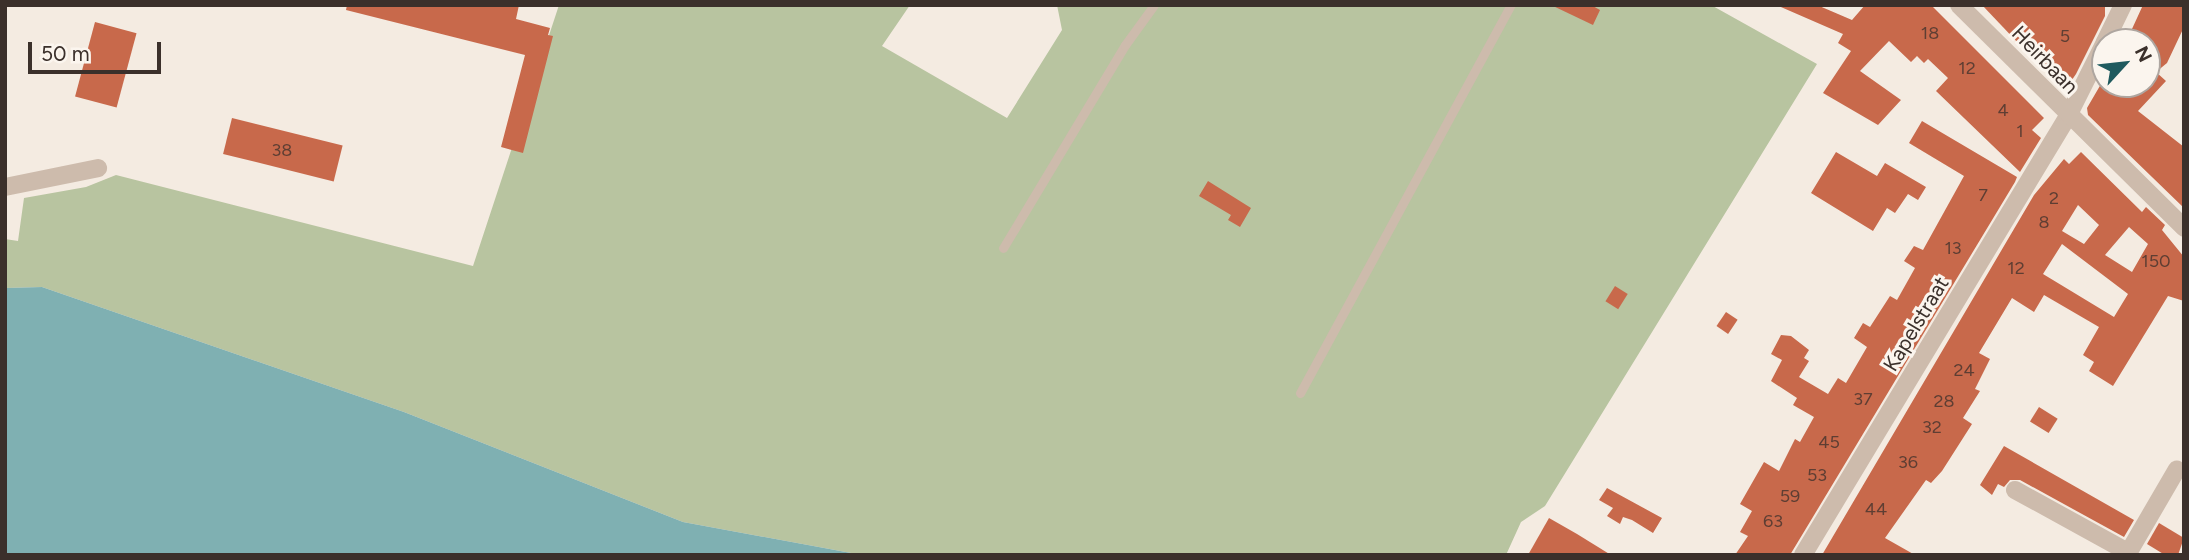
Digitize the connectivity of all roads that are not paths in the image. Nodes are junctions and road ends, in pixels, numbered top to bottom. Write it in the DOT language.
graph roads {
  1 [pos="1154,5"];
  2 [pos="1511,5"];
  3 [pos="1959,5"];
  4 [pos="2123,5"];
  5 [pos="2112,28"];
  6 [pos="2091,70"];
  7 [pos="2068,116"];
  8 [pos="98,168"];
  9 [pos="5,187"];
  10 [pos="2181,221"];
  11 [pos="1003,248"];
  12 [pos="1300,393"];
  13 [pos="2177,469"];
  14 [pos="2015,490"];
  15 [pos="2127,554"];
  16 [pos="1803,555"];
  1 -- 11 [label="lane"];
  2 -- 12 [label="lane"];
  3 -- 7 [label="street, Heirbaan"];
  4 -- 5 [label="street, Kapelstraat"];
  6 -- 7 [label="street, Kapelstraat"];
  7 -- 10 [label="street, Heirbaan"];
  7 -- 16 [label="street, Kapelstraat"];
  8 -- 9 [label="street"];
  13 -- 15 [label="street"];
  14 -- 15 [label="street"];
}
